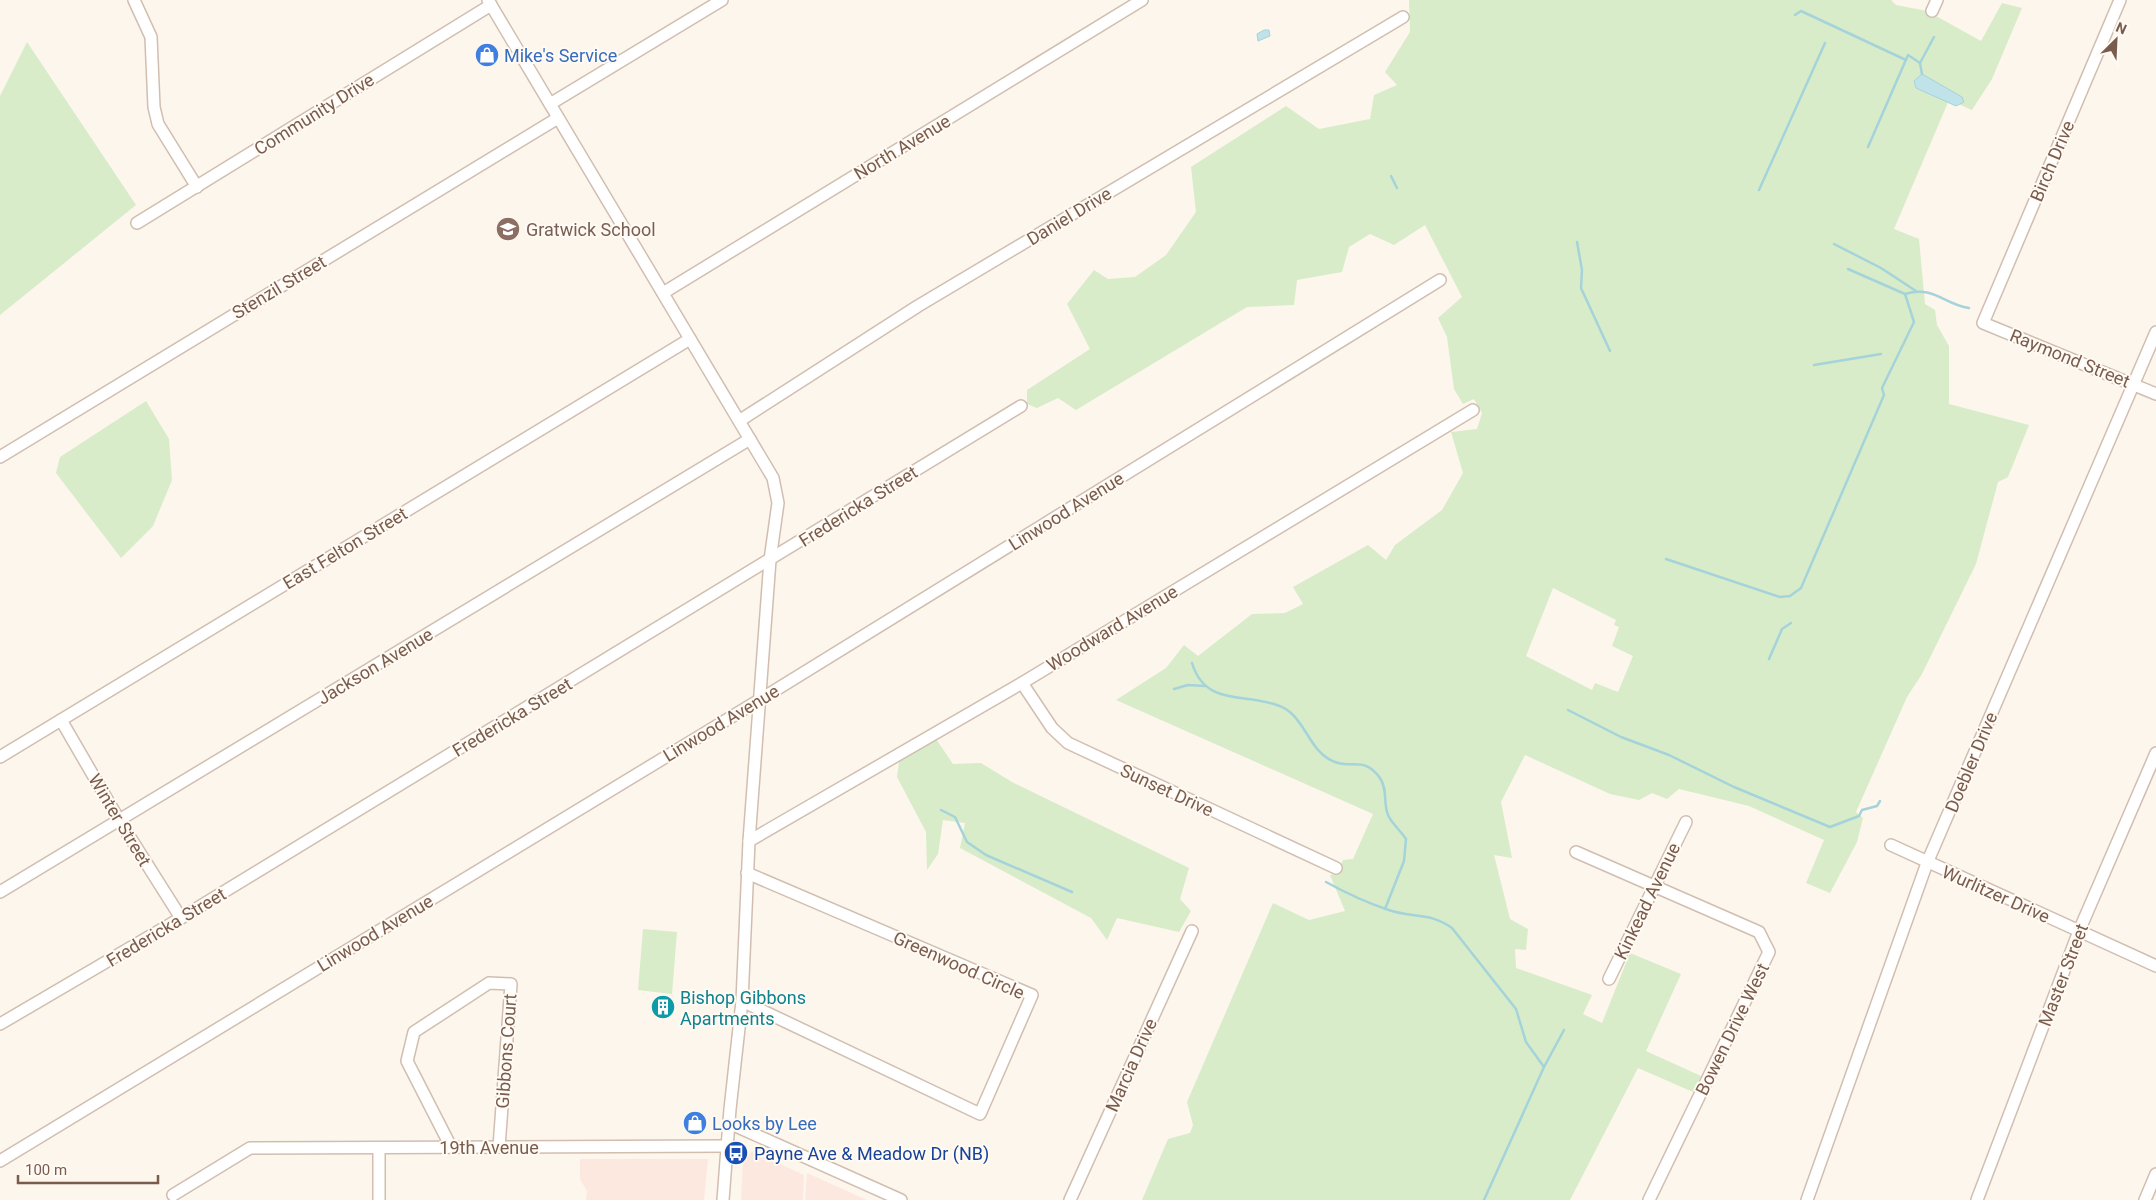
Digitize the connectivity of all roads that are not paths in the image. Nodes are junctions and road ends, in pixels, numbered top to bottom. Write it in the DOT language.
graph roads {
  1 [pos="134,0"];
  2 [pos="722,0"];
  3 [pos="1142,0"];
  4 [pos="2120,0"];
  5 [pos="489,3"];
  6 [pos="1403,17"];
  7 [pos="550,104"];
  8 [pos="558,118"];
  9 [pos="197,186"];
  10 [pos="138,222"];
  11 [pos="1440,280"];
  12 [pos="663,293"];
  13 [pos="1984,323"];
  14 [pos="2156,332"];
  15 [pos="690,339"];
  16 [pos="2134,385"];
  17 [pos="2156,394"];
  18 [pos="1022,406"];
  19 [pos="1473,410"];
  20 [pos="739,421"];
  21 [pos="750,439"];
  22 [pos="0,457"];
  23 [pos="770,560"];
  24 [pos="1022,683"];
  25 [pos="761,699"];
  26 [pos="61,720"];
  27 [pos="2156,753"];
  28 [pos="0,757"];
  29 [pos="119,820"];
  30 [pos="1686,822"];
  31 [pos="749,841"];
  32 [pos="1891,846"];
  33 [pos="1576,852"];
  34 [pos="1927,863"];
  35 [pos="1336,868"];
  36 [pos="748,874"];
  37 [pos="1655,887"];
  38 [pos="0,892"];
  39 [pos="182,918"];
  40 [pos="1192,931"];
  41 [pos="2079,932"];
  42 [pos="2156,966"];
  43 [pos="1609,979"];
  44 [pos="742,1001"];
  45 [pos="0,1024"];
  46 [pos="729,1123"];
  47 [pos="727,1146"];
  48 [pos="451,1147"];
  49 [pos="499,1147"];
  50 [pos="379,1148"];
  51 [pos="0,1161"];
  52 [pos="2156,1174"];
  53 [pos="173,1195"];
  54 [pos="379,1200"];
  55 [pos="723,1200"];
  56 [pos="900,1200"];
  57 [pos="1070,1200"];
  58 [pos="1649,1200"];
  59 [pos="1807,1200"];
  60 [pos="1977,1200"];
  61 [pos="2145,1200"];
  1 -- 9 [label="street"];
  2 -- 7 [label="street"];
  3 -- 12 [label="street, North Avenue"];
  4 -- 13 [label="street, Birch Drive"];
  5 -- 7 [label="street"];
  5 -- 9 [label="street, Community Drive"];
  6 -- 20 [label="street, Daniel Drive"];
  7 -- 8 [label="street"];
  8 -- 12 [label="street"];
  8 -- 22 [label="street, Stenzil Street"];
  9 -- 10 [label="street, Community Drive"];
  11 -- 25 [label="street, Linwood Avenue"];
  12 -- 15 [label="street"];
  13 -- 16 [label="street, Raymond Street"];
  14 -- 16 [label="street, Doebler Drive"];
  15 -- 20 [label="street"];
  15 -- 26 [label="street, East Felton Street"];
  16 -- 17 [label="street, Raymond Street"];
  16 -- 34 [label="street, Doebler Drive"];
  18 -- 23 [label="street, Fredericka Street"];
  19 -- 24 [label="street, Woodward Avenue"];
  20 -- 21 [label="street"];
  21 -- 23 [label="street"];
  21 -- 29 [label="street, Jackson Avenue"];
  23 -- 25 [label="street"];
  23 -- 39 [label="street, Fredericka Street"];
  24 -- 31 [label="street, Woodward Avenue"];
  24 -- 35 [label="street, Sunset Drive"];
  25 -- 31 [label="street"];
  25 -- 51 [label="street, Linwood Avenue"];
  26 -- 28 [label="street, East Felton Street"];
  26 -- 29 [label="street, Winter Street"];
  27 -- 41 [label="street, Master Street"];
  29 -- 38 [label="street, Jackson Avenue"];
  29 -- 39 [label="street, Winter Street"];
  30 -- 37 [label="street, Kinkead Avenue"];
  31 -- 36 [label="street"];
  32 -- 34 [label="street, Wurlitzer Drive"];
  33 -- 37 [label="street"];
  34 -- 41 [label="street, Wurlitzer Drive"];
  34 -- 59 [label="street, Doebler Drive"];
  36 -- 44 [label="street"];
  36 -- 44 [label="street, Greenwood Circle"];
  37 -- 43 [label="street, Kinkead Avenue"];
  37 -- 58 [label="street, Bowen Drive West"];
  39 -- 45 [label="street, Fredericka Street"];
  40 -- 57 [label="street, Marcia Drive"];
  41 -- 42 [label="street, Wurlitzer Drive"];
  41 -- 60 [label="street, Master Street"];
  44 -- 46 [label="street"];
  46 -- 47 [label="street"];
  46 -- 56 [label="street"];
  47 -- 49 [label="street, 19th Avenue"];
  47 -- 55 [label="street"];
  48 -- 49 [label="street, 19th Avenue"];
  48 -- 49 [label="street, Gibbons Court"];
  48 -- 50 [label="street, 19th Avenue"];
  50 -- 53 [label="street, 19th Avenue"];
  50 -- 54 [label="street"];
  52 -- 61 [label="street"];
}
